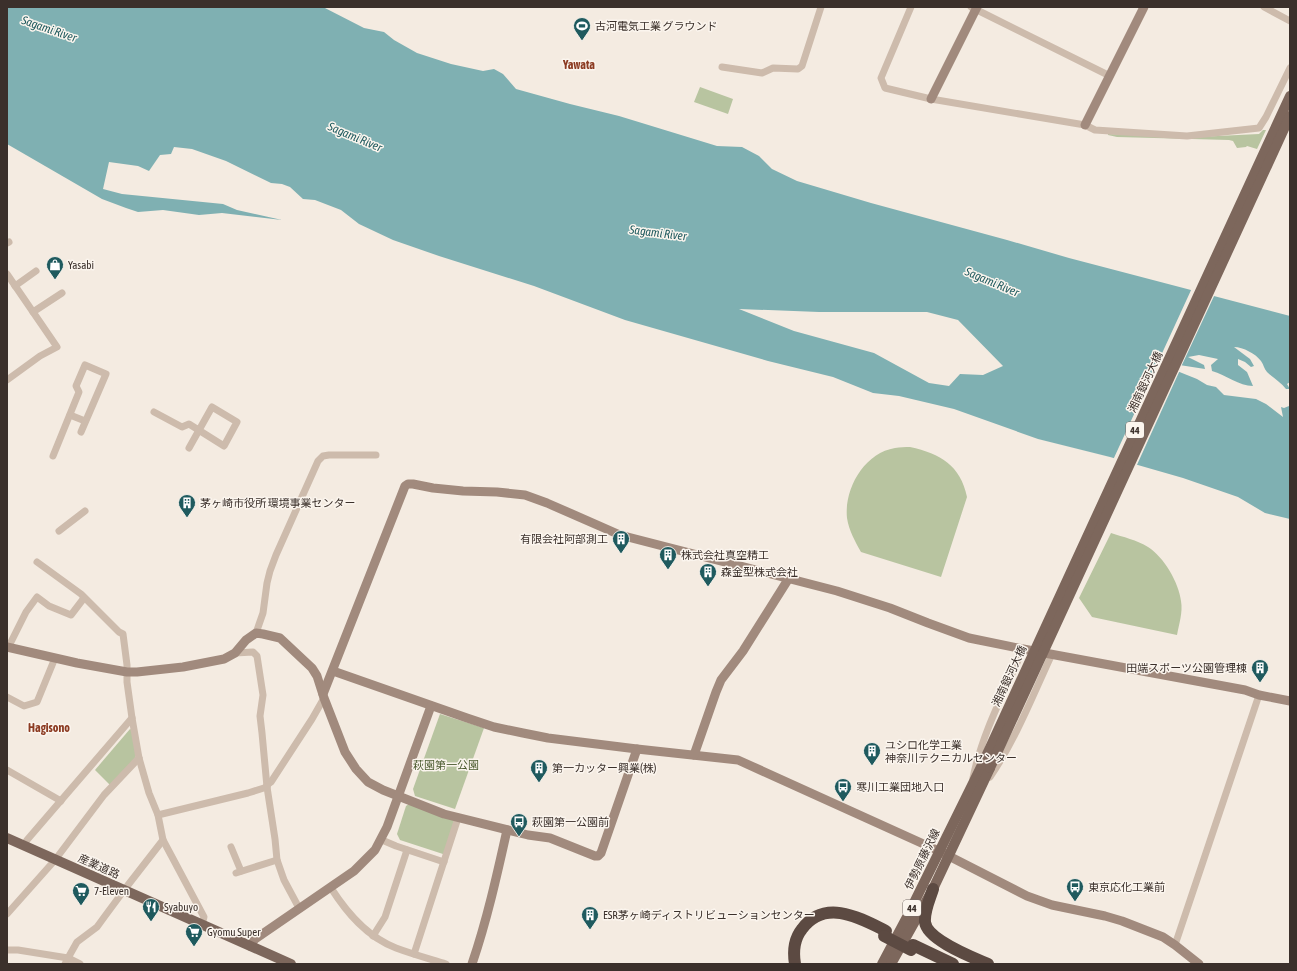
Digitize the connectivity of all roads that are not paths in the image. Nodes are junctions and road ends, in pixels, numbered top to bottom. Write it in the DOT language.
graph roads {
  1 [pos="820,7"];
  2 [pos="911,7"];
  3 [pos="1144,7"];
  4 [pos="1264,7"];
  5 [pos="974,8"];
  6 [pos="1290,21"];
  7 [pos="722,67"];
  8 [pos="1290,68"];
  9 [pos="1110,76"];
  10 [pos="1290,96"];
  11 [pos="931,99"];
  12 [pos="1290,116"];
  13 [pos="1266,118"];
  14 [pos="1290,123"];
  15 [pos="1085,125"];
  16 [pos="36,271"];
  17 [pos="7,274"];
  18 [pos="12,285"];
  19 [pos="62,293"];
  20 [pos="33,312"];
  21 [pos="7,380"];
  22 [pos="154,412"];
  23 [pos="70,415"];
  24 [pos="86,421"];
  25 [pos="199,430"];
  26 [pos="81,432"];
  27 [pos="189,448"];
  28 [pos="376,455"];
  29 [pos="52,456"];
  30 [pos="85,511"];
  31 [pos="59,531"];
  32 [pos="37,562"];
  33 [pos="789,578"];
  34 [pos="84,598"];
  35 [pos="256,633"];
  36 [pos="9,644"];
  37 [pos="1023,649"];
  38 [pos="235,653"];
  39 [pos="1052,654"];
  40 [pos="55,658"];
  41 [pos="333,671"];
  42 [pos="127,672"];
  43 [pos="1259,695"];
  44 [pos="324,696"];
  45 [pos="7,697"];
  46 [pos="1290,701"];
  47 [pos="431,706"];
  48 [pos="132,718"];
  49 [pos="637,749"];
  50 [pos="694,755"];
  51 [pos="139,758"];
  52 [pos="986,767"];
  53 [pos="7,770"];
  54 [pos="267,786"];
  55 [pos="974,791"];
  56 [pos="398,797"];
  57 [pos="61,801"];
  58 [pos="158,815"];
  59 [pos="458,818"];
  60 [pos="507,830"];
  61 [pos="7,838"];
  62 [pos="163,840"];
  63 [pos="382,840"];
  64 [pos="24,845"];
  65 [pos="231,847"];
  66 [pos="407,850"];
  67 [pos="943,853"];
  68 [pos="55,860"];
  69 [pos="277,860"];
  70 [pos="444,862"];
  71 [pos="331,888"];
  72 [pos="932,889"];
  73 [pos="124,890"];
  74 [pos="299,908"];
  75 [pos="7,914"];
  76 [pos="202,925"];
  77 [pos="885,934"];
  78 [pos="373,936"];
  79 [pos="1175,945"];
  80 [pos="250,946"];
  81 [pos="912,948"];
  82 [pos="7,950"];
  83 [pos="414,954"];
  84 [pos="67,961"];
  85 [pos="80,964"];
  86 [pos="291,964"];
  87 [pos="446,964"];
  88 [pos="472,964"];
  89 [pos="795,964"];
  90 [pos="802,964"];
  91 [pos="882,964"];
  92 [pos="891,964"];
  93 [pos="939,964"];
  94 [pos="953,964"];
  95 [pos="988,964"];
  96 [pos="1199,964"];
  1 -- 7 [label="street"];
  2 -- 11 [label="street"];
  3 -- 9 [label="street"];
  4 -- 6 [label="street"];
  5 -- 9 [label="street"];
  5 -- 11 [label="street"];
  8 -- 13 [label="street"];
  9 -- 15 [label="street"];
  10 -- 52 [label="main road, 湘南銀河大橋 / 44, bridge"];
  11 -- 15 [label="street"];
  12 -- 52 [label="main road, 湘南銀河大橋 / 44, bridge"];
  13 -- 14 [label="street"];
  13 -- 15 [label="street"];
  16 -- 18 [label="street"];
  17 -- 18 [label="street"];
  18 -- 20 [label="street"];
  19 -- 20 [label="street"];
  20 -- 21 [label="street"];
  22 -- 25 [label="street"];
  23 -- 24 [label="street"];
  23 -- 24 [label="street"];
  23 -- 29 [label="street"];
  24 -- 26 [label="street"];
  25 -- 25 [label="street"];
  25 -- 27 [label="street"];
  28 -- 35 [label="street"];
  30 -- 31 [label="street"];
  32 -- 34 [label="street"];
  33 -- 37 [label="street"];
  33 -- 41 [label="street"];
  33 -- 50 [label="street"];
  34 -- 36 [label="street"];
  34 -- 42 [label="street"];
  35 -- 38 [label="street"];
  35 -- 44 [label="street"];
  36 -- 40 [label="street"];
  37 -- 39 [label="street"];
  37 -- 55 [label="street"];
  38 -- 42 [label="street"];
  38 -- 54 [label="street"];
  39 -- 43 [label="street"];
  39 -- 55 [label="street"];
  40 -- 42 [label="street"];
  40 -- 45 [label="street"];
  41 -- 44 [label="street"];
  41 -- 47 [label="street"];
  42 -- 48 [label="street"];
  43 -- 46 [label="street"];
  43 -- 79 [label="street"];
  44 -- 54 [label="street"];
  44 -- 56 [label="street"];
  47 -- 49 [label="street"];
  47 -- 56 [label="street"];
  48 -- 51 [label="street"];
  48 -- 57 [label="street"];
  49 -- 50 [label="street"];
  49 -- 60 [label="street"];
  50 -- 67 [label="street"];
  51 -- 58 [label="street"];
  51 -- 68 [label="street"];
  52 -- 55 [label="main road, 伊勢原藤沢線 / 44"];
  53 -- 57 [label="street"];
  54 -- 58 [label="street"];
  54 -- 69 [label="street"];
  55 -- 67 [label="main road, 伊勢原藤沢線 / 44"];
  56 -- 59 [label="street"];
  56 -- 63 [label="street"];
  57 -- 64 [label="street"];
  58 -- 62 [label="street"];
  59 -- 60 [label="street"];
  59 -- 70 [label="street"];
  60 -- 88 [label="street"];
  61 -- 64 [label="main road, 産業道路"];
  62 -- 73 [label="street"];
  62 -- 76 [label="street"];
  63 -- 66 [label="street"];
  63 -- 71 [label="street"];
  64 -- 68 [label="main road, 産業道路"];
  65 -- 69 [label="street"];
  66 -- 70 [label="street"];
  66 -- 78 [label="street"];
  67 -- 72 [label="main road, 伊勢原藤沢線 / 44"];
  67 -- 79 [label="street"];
  67 -- 91 [label="main road, 伊勢原藤沢線 / 44"];
  68 -- 73 [label="main road, 産業道路"];
  68 -- 75 [label="street"];
  69 -- 74 [label="street"];
  70 -- 83 [label="street"];
  71 -- 74 [label="street"];
  71 -- 78 [label="street"];
  72 -- 92 [label="main road, 伊勢原藤沢線 / 44"];
  72 -- 95 [label="highway"];
  73 -- 76 [label="main road, 産業道路"];
  73 -- 84 [label="street"];
  74 -- 80 [label="street"];
  76 -- 80 [label="main road, 産業道路"];
  77 -- 81 [label="highway, bridge"];
  77 -- 89 [label="highway"];
  77 -- 90 [label="highway"];
  78 -- 83 [label="street"];
  79 -- 96 [label="street"];
  80 -- 86 [label="main road, 産業道路"];
  81 -- 93 [label="highway"];
  81 -- 94 [label="highway"];
  82 -- 84 [label="street"];
  83 -- 87 [label="street"];
  84 -- 85 [label="street"];
}
